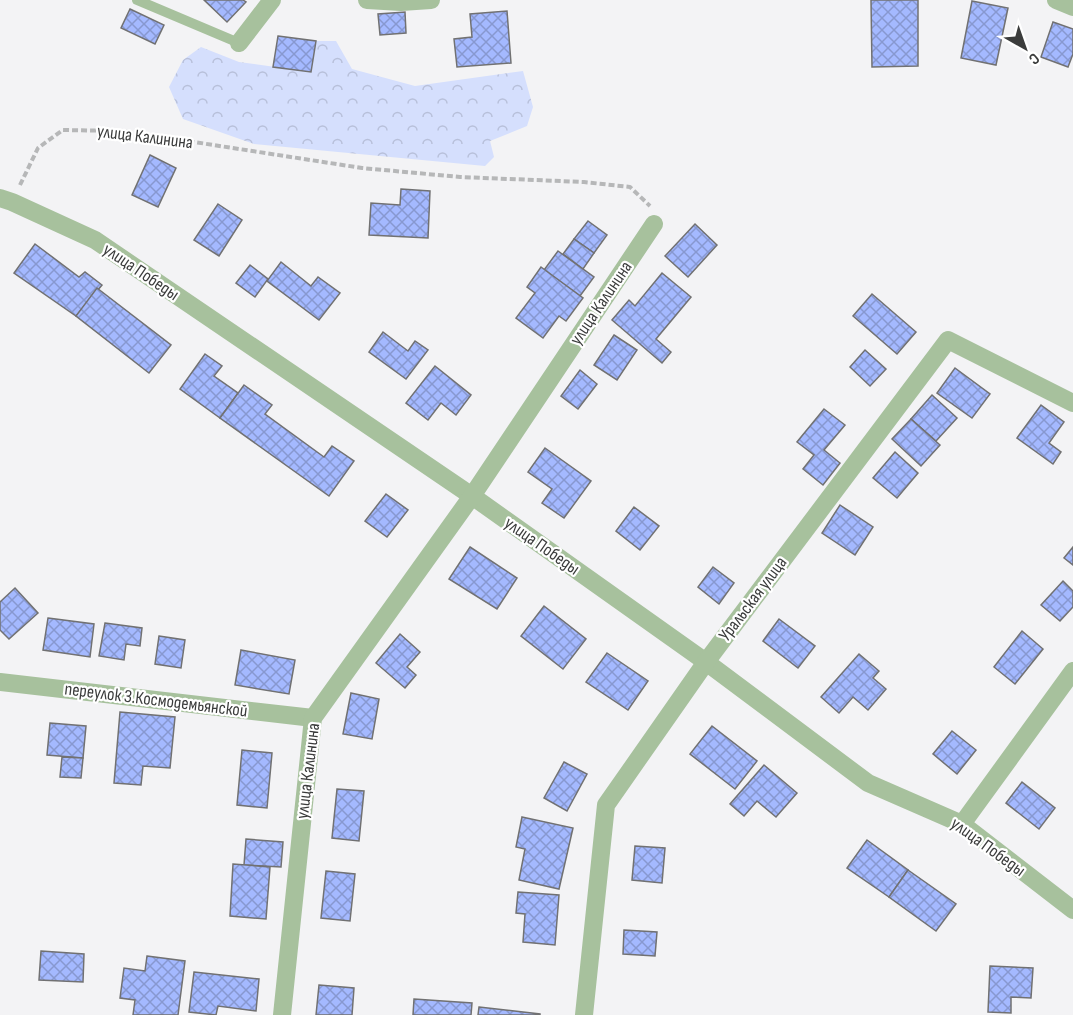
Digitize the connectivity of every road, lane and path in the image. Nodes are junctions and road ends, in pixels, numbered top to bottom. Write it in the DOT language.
graph roads {
  1 [pos="137,0"];
  2 [pos="272,0"];
  3 [pos="367,0"];
  4 [pos="431,0"];
  5 [pos="1056,0"];
  6 [pos="1073,7"];
  7 [pos="239,43"];
  8 [pos="6,200"];
  9 [pos="654,224"];
  10 [pos="1073,403"];
  11 [pos="472,496"];
  12 [pos="706,662"];
  13 [pos="1073,671"];
  14 [pos="0,682"];
  15 [pos="313,718"];
  16 [pos="962,824"];
  17 [pos="1073,910"];
  18 [pos="282,1015"];
  19 [pos="584,1015"];
  1 -- 7 [label="lane"];
  2 -- 7 [label="street"];
  3 -- 4 [label="street"];
  5 -- 6 [label="street"];
  8 -- 9 [label="path, улица Калинина"];
  8 -- 11 [label="street, улица Победы"];
  9 -- 11 [label="street, улица Калинина"];
  10 -- 12 [label="street, Уральская улица"];
  11 -- 12 [label="street, улица Победы"];
  11 -- 15 [label="street, улица Калинина"];
  12 -- 16 [label="street, улица Победы"];
  12 -- 19 [label="street, Уральская улица"];
  13 -- 16 [label="street"];
  14 -- 15 [label="street, переулок З.Космодемьянской"];
  15 -- 18 [label="street, улица Калинина"];
  16 -- 17 [label="street, улица Победы"];
}
